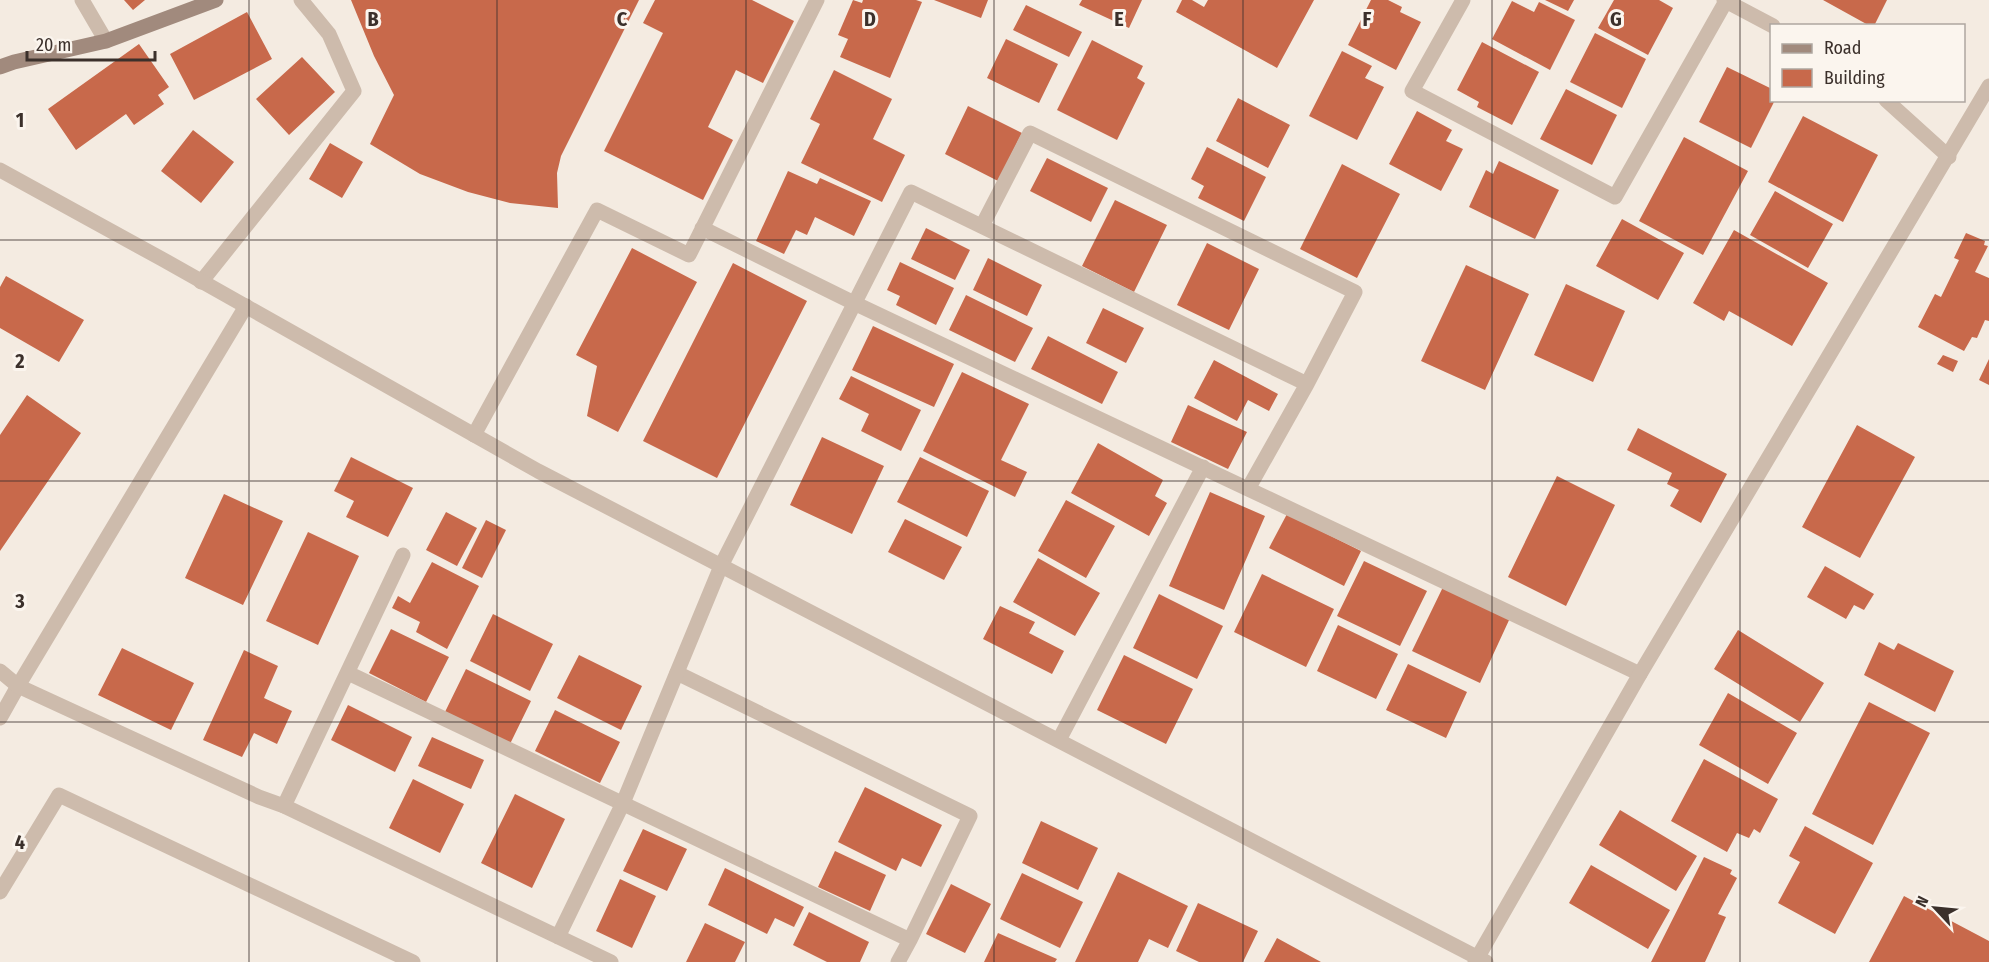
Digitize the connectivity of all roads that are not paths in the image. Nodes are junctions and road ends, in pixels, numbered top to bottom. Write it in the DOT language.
graph roads {
  1 [pos="82,0"];
  2 [pos="216,0"];
  3 [pos="301,0"];
  4 [pos="817,0"];
  5 [pos="1463,0"];
  6 [pos="1725,1"];
  7 [pos="1770,24"];
  8 [pos="106,41"];
  9 [pos="0,67"];
  10 [pos="1989,86"];
  11 [pos="1888,102"];
  12 [pos="1949,157"];
  13 [pos="0,170"];
  14 [pos="982,226"];
  15 [pos="702,228"];
  16 [pos="201,282"];
  17 [pos="854,303"];
  18 [pos="246,306"];
  19 [pos="1307,384"];
  20 [pos="474,435"];
  21 [pos="1203,467"];
  22 [pos="1248,489"];
  23 [pos="403,555"];
  24 [pos="721,566"];
  25 [pos="0,671"];
  26 [pos="348,673"];
  27 [pos="677,673"];
  28 [pos="1640,674"];
  29 [pos="18,686"];
  30 [pos="0,718"];
  31 [pos="1059,740"];
  32 [pos="623,803"];
  33 [pos="284,806"];
  34 [pos="0,892"];
  35 [pos="558,937"];
  36 [pos="910,940"];
  37 [pos="1480,961"];
  38 [pos="413,962"];
  39 [pos="611,962"];
  40 [pos="898,962"];
  1 -- 8 [label="street"];
  2 -- 8 [label="main road"];
  3 -- 16 [label="street"];
  4 -- 15 [label="street"];
  5 -- 6 [label="street"];
  6 -- 7 [label="street"];
  8 -- 9 [label="main road"];
  10 -- 12 [label="street"];
  11 -- 12 [label="street"];
  12 -- 28 [label="street"];
  13 -- 16 [label="street"];
  14 -- 17 [label="street"];
  14 -- 19 [label="street"];
  14 -- 19 [label="street"];
  15 -- 17 [label="street"];
  15 -- 20 [label="street"];
  16 -- 18 [label="street"];
  17 -- 21 [label="street"];
  17 -- 24 [label="street"];
  18 -- 20 [label="street"];
  18 -- 29 [label="street"];
  19 -- 22 [label="street"];
  20 -- 24 [label="street"];
  21 -- 22 [label="street"];
  21 -- 31 [label="street"];
  22 -- 28 [label="street"];
  23 -- 26 [label="street"];
  24 -- 27 [label="street"];
  24 -- 31 [label="street"];
  25 -- 29 [label="street"];
  26 -- 32 [label="street"];
  26 -- 33 [label="street"];
  27 -- 32 [label="street"];
  27 -- 36 [label="street"];
  28 -- 37 [label="street"];
  29 -- 30 [label="street"];
  29 -- 33 [label="street"];
  31 -- 37 [label="street"];
  32 -- 35 [label="street"];
  32 -- 36 [label="street"];
  33 -- 35 [label="street"];
  34 -- 38 [label="street"];
  35 -- 39 [label="street"];
  36 -- 40 [label="street"];
}
